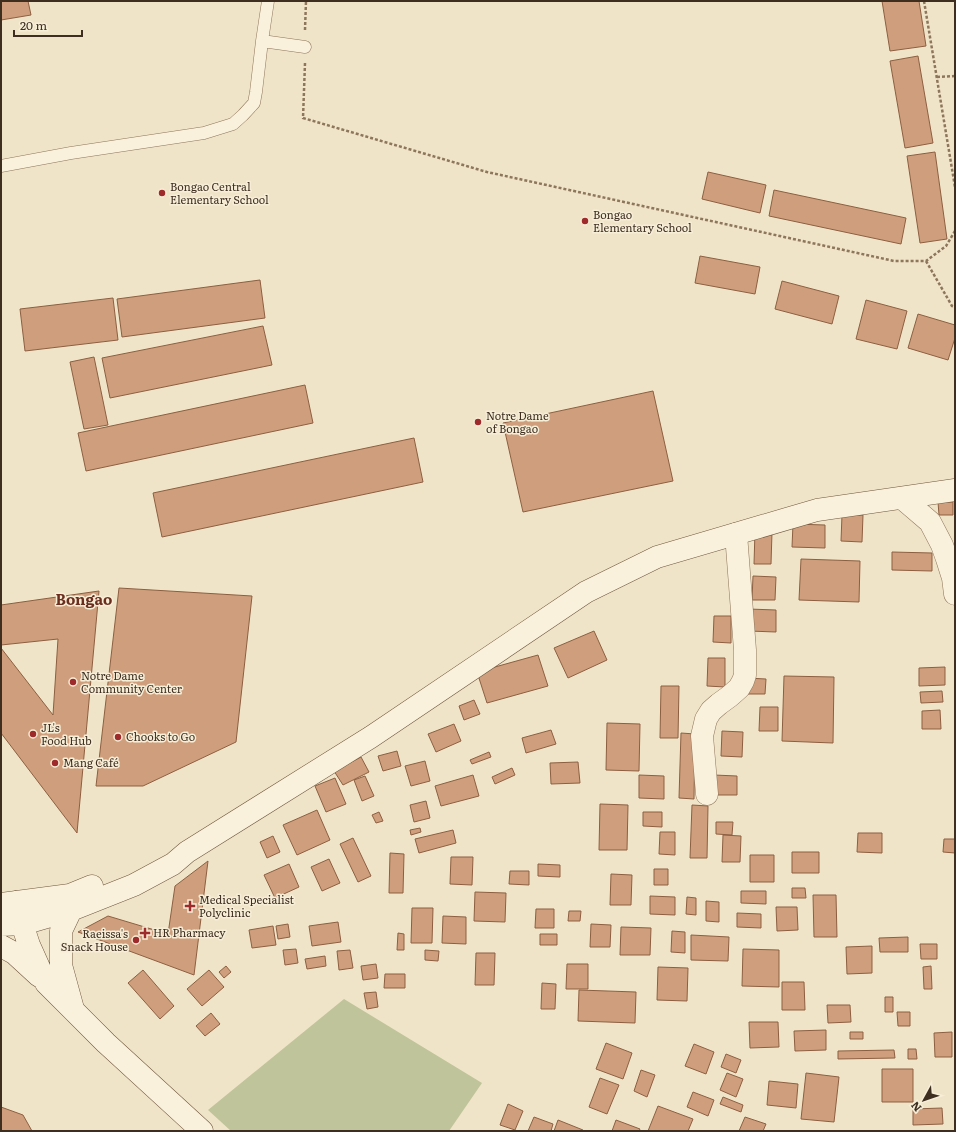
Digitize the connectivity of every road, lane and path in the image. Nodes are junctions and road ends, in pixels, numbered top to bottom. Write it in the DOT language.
graph roads {
  1 [pos="268,1"];
  2 [pos="924,1"];
  3 [pos="262,41"];
  4 [pos="305,47"];
  5 [pos="955,76"];
  6 [pos="937,77"];
  7 [pos="303,118"];
  8 [pos="1,166"];
  9 [pos="955,187"];
  10 [pos="955,231"];
  11 [pos="926,261"];
  12 [pos="955,307"];
  13 [pos="955,490"];
  14 [pos="902,498"];
  15 [pos="736,534"];
  16 [pos="955,594"];
  17 [pos="707,794"];
  18 [pos="187,852"];
  19 [pos="8,903"];
  20 [pos="71,910"];
  21 [pos="23,924"];
  22 [pos="1,925"];
  23 [pos="1,946"];
  24 [pos="46,983"];
  25 [pos="74,1010"];
  26 [pos="202,1131"];
  1 -- 3 [label="lane"];
  2 -- 6 [label="path"];
  3 -- 4 [label="lane"];
  3 -- 8 [label="lane"];
  5 -- 6 [label="path"];
  6 -- 9 [label="path"];
  7 -- 11 [label="path"];
  10 -- 11 [label="path"];
  11 -- 12 [label="path"];
  13 -- 14 [label="main road"];
  14 -- 15 [label="main road"];
  14 -- 16 [label="main road"];
  15 -- 17 [label="main road"];
  15 -- 18 [label="main road"];
  18 -- 19 [label="main road"];
  18 -- 20 [label="main road"];
  19 -- 21 [label="main road"];
  20 -- 21 [label="main road"];
  20 -- 25 [label="main road"];
  21 -- 22 [label="main road"];
  21 -- 24 [label="main road"];
  23 -- 24 [label="main road"];
  24 -- 25 [label="main road"];
  25 -- 26 [label="main road"];
}
